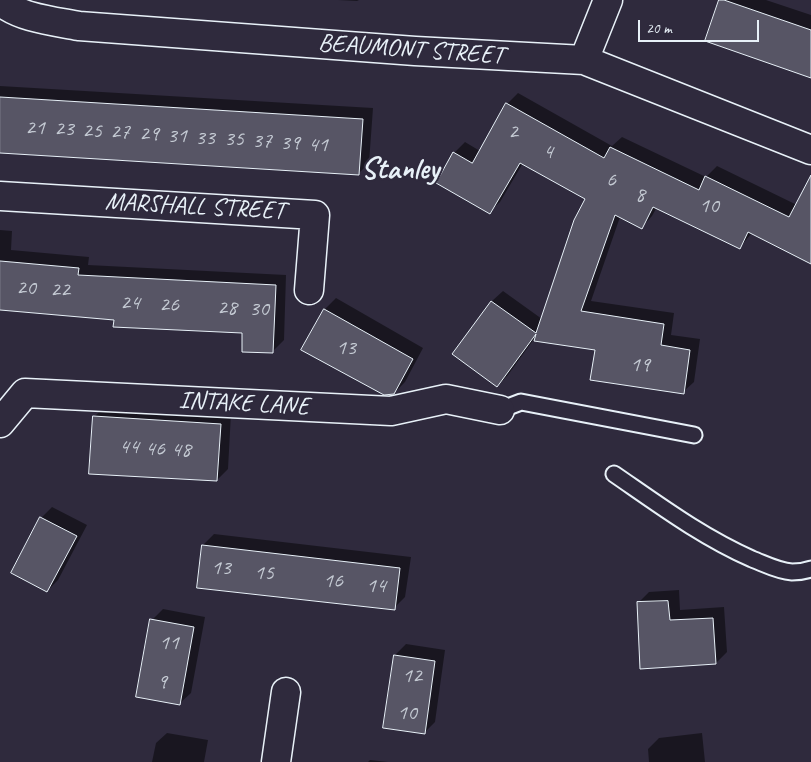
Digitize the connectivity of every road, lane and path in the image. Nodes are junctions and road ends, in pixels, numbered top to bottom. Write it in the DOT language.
graph roads {
  1 [pos="608,0"];
  2 [pos="0,1"];
  3 [pos="584,60"];
  4 [pos="811,150"];
  5 [pos="0,196"];
  6 [pos="309,290"];
  7 [pos="500,410"];
  8 [pos="0,423"];
  9 [pos="694,435"];
  10 [pos="614,474"];
  11 [pos="811,569"];
  12 [pos="286,692"];
  13 [pos="276,762"];
  1 -- 3 [label="street"];
  2 -- 3 [label="street, BEAUMONT STREET"];
  3 -- 4 [label="street, BEAUMONT STREET"];
  5 -- 6 [label="street, MARSHALL STREET"];
  7 -- 8 [label="street, INTAKE LANE"];
  7 -- 9 [label="lane"];
  10 -- 11 [label="lane"];
  12 -- 13 [label="street"];
}
